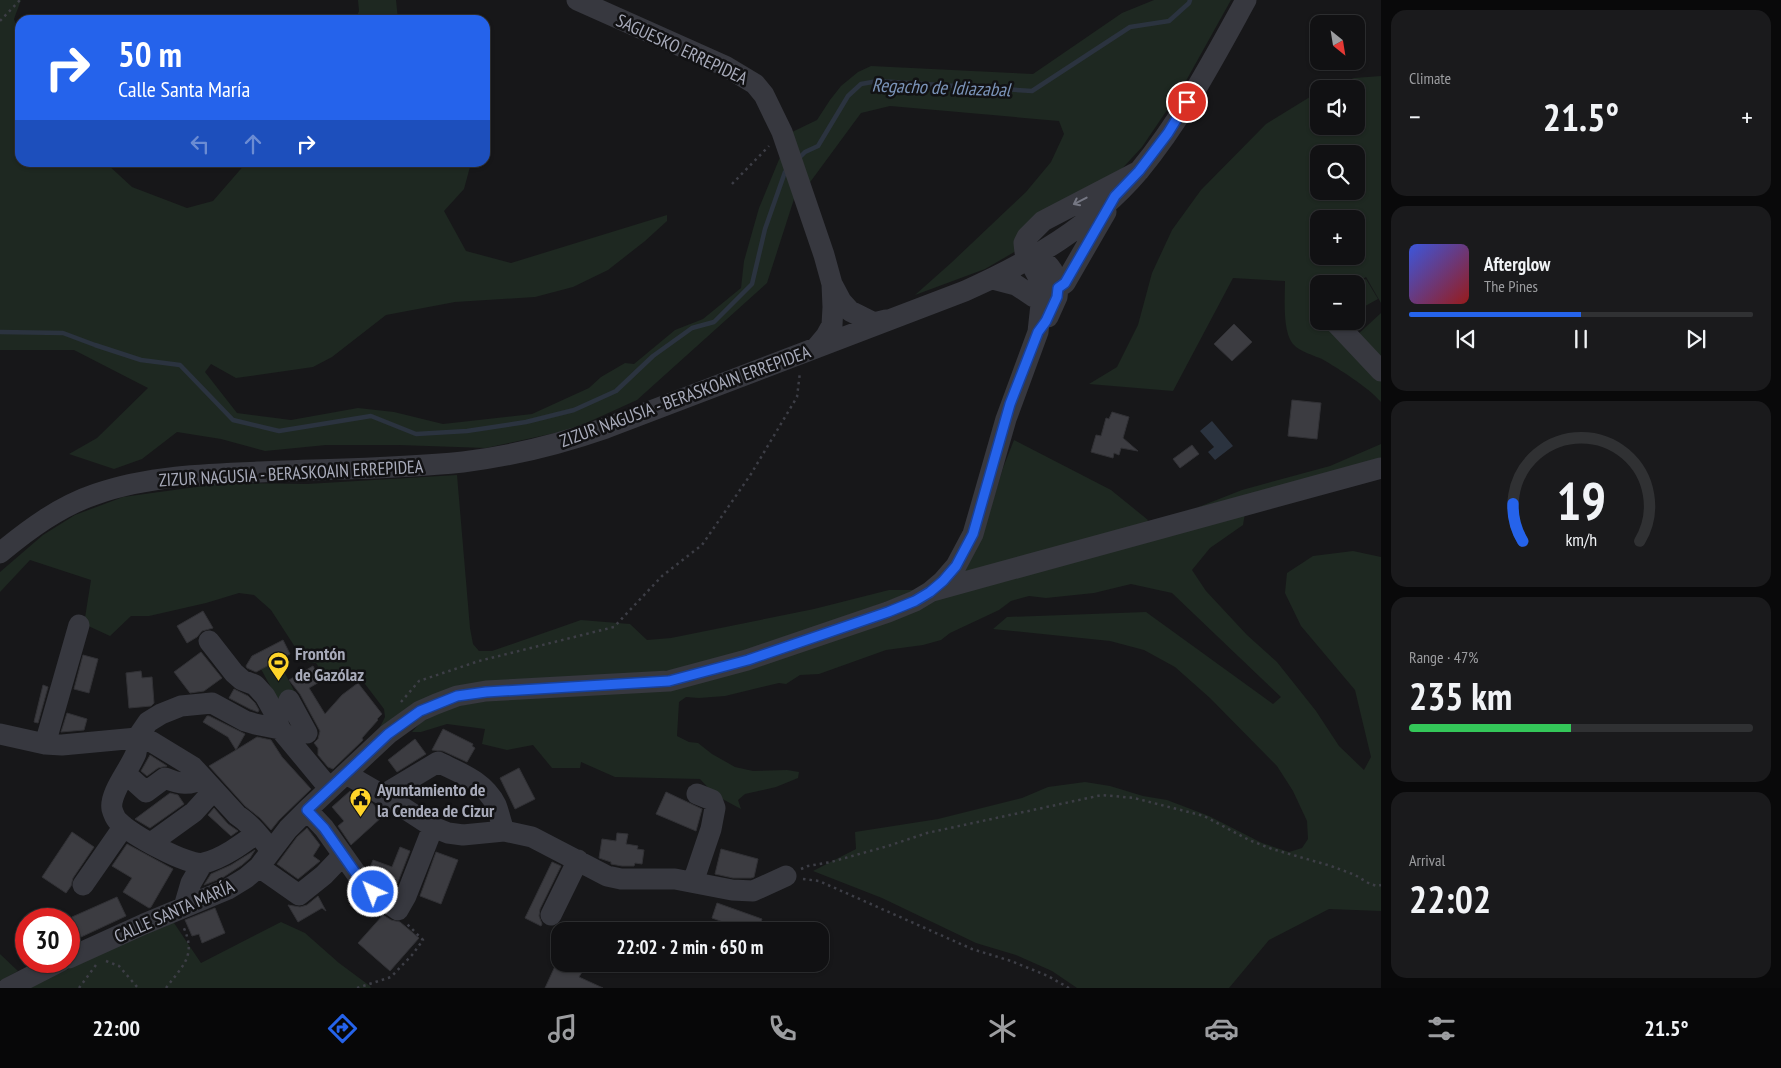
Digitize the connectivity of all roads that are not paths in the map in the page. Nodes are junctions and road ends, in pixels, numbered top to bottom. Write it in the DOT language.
graph roads {
  1 [pos="577,0"];
  2 [pos="1246,0"];
  3 [pos="1139,171"];
  4 [pos="1115,196"];
  5 [pos="1029,260"];
  6 [pos="993,279"];
  7 [pos="1050,291"];
  8 [pos="832,293"];
  9 [pos="893,319"];
  10 [pos="1342,330"];
  11 [pos="849,335"];
  12 [pos="809,351"];
  13 [pos="1381,371"];
  14 [pos="1381,468"];
  15 [pos="0,553"];
  16 [pos="930,592"];
  17 [pos="79,625"];
  18 [pos="209,641"];
  19 [pos="289,700"];
  20 [pos="0,734"];
  21 [pos="298,734"];
  22 [pos="137,738"];
  23 [pos="45,744"];
  24 [pos="126,774"];
  25 [pos="346,774"];
  26 [pos="208,784"];
  27 [pos="329,788"];
  28 [pos="697,794"];
  29 [pos="383,795"];
  30 [pos="307,810"];
  31 [pos="124,826"];
  32 [pos="433,827"];
  33 [pos="504,831"];
  34 [pos="257,833"];
  35 [pos="151,843"];
  36 [pos="343,855"];
  37 [pos="265,859"];
  38 [pos="578,860"];
  39 [pos="202,864"];
  40 [pos="786,876"];
  41 [pos="693,882"];
  42 [pos="83,885"];
  43 [pos="180,909"];
  44 [pos="551,915"];
  45 [pos="80,952"];
  46 [pos="38,973"];
  47 [pos="8,988"];
  1 -- 8 [label="street, SAGUESKO ERREPIDEA"];
  2 -- 3 [label="street, ZIZUR NAGUSIA - BERASKOAIN ERREPIDEA"];
  3 -- 4 [label="street, ZIZUR NAGUSIA - BERASKOAIN ERREPIDEA"];
  3 -- 5 [label="street, one-way"];
  4 -- 5 [label="street, ZIZUR NAGUSIA - BERASKOAIN ERREPIDEA"];
  4 -- 7 [label="street"];
  5 -- 6 [label="street, ZIZUR NAGUSIA - BERASKOAIN ERREPIDEA"];
  5 -- 7 [label="street"];
  6 -- 7 [label="street"];
  6 -- 9 [label="street, ZIZUR NAGUSIA - BERASKOAIN ERREPIDEA"];
  7 -- 16 [label="street"];
  8 -- 9 [label="street"];
  8 -- 11 [label="street"];
  8 -- 12 [label="street"];
  9 -- 11 [label="street, ZIZUR NAGUSIA - BERASKOAIN ERREPIDEA"];
  10 -- 13 [label="street"];
  11 -- 12 [label="street, ZIZUR NAGUSIA - BERASKOAIN ERREPIDEA"];
  12 -- 15 [label="street, ZIZUR NAGUSIA - BERASKOAIN ERREPIDEA"];
  14 -- 16 [label="street"];
  16 -- 25 [label="street, CALLE SANTA MARÍA"];
  17 -- 23 [label="street"];
  18 -- 21 [label="street"];
  19 -- 21 [label="street"];
  20 -- 23 [label="street"];
  21 -- 22 [label="street"];
  21 -- 27 [label="street"];
  22 -- 23 [label="street"];
  22 -- 24 [label="street"];
  22 -- 26 [label="street"];
  24 -- 26 [label="street"];
  24 -- 31 [label="street"];
  25 -- 27 [label="street, CALLE SANTA MARÍA"];
  25 -- 29 [label="street"];
  26 -- 34 [label="street"];
  26 -- 35 [label="street"];
  27 -- 30 [label="street, CALLE SANTA MARÍA"];
  28 -- 41 [label="street"];
  29 -- 32 [label="street"];
  29 -- 33 [label="street"];
  30 -- 36 [label="street"];
  30 -- 37 [label="street, CALLE SANTA MARÍA"];
  31 -- 35 [label="street"];
  31 -- 42 [label="street"];
  32 -- 33 [label="street"];
  32 -- 36 [label="street"];
  33 -- 38 [label="street"];
  34 -- 37 [label="street"];
  34 -- 39 [label="street"];
  35 -- 39 [label="street"];
  36 -- 37 [label="street"];
  37 -- 43 [label="street, CALLE SANTA MARÍA"];
  38 -- 41 [label="street"];
  38 -- 44 [label="street"];
  39 -- 43 [label="street"];
  40 -- 41 [label="street"];
  43 -- 45 [label="street, CALLE SANTA MARÍA"];
  46 -- 47 [label="street, CALLE SANTA MARÍA"];
}
